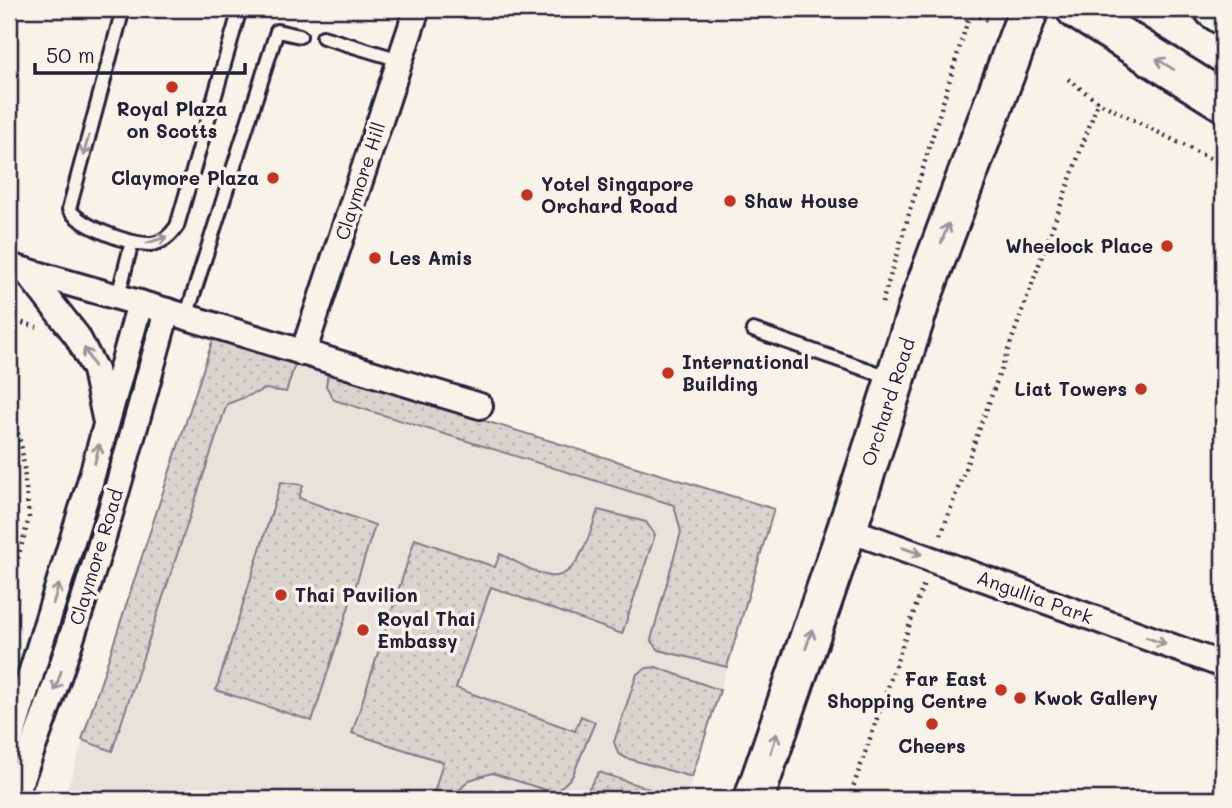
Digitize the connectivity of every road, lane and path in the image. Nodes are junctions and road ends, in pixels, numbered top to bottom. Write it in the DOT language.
graph roads {
  1 [pos="123,9"];
  2 [pos="240,9"];
  3 [pos="417,9"];
  4 [pos="1030,9"];
  5 [pos="1076,9"];
  6 [pos="1214,9"];
  7 [pos="969,11"];
  8 [pos="1223,15"];
  9 [pos="991,22"];
  10 [pos="300,36"];
  11 [pos="323,37"];
  12 [pos="400,60"];
  13 [pos="1068,79"];
  14 [pos="1223,101"];
  15 [pos="1098,102"];
  16 [pos="1223,165"];
  17 [pos="132,242"];
  18 [pos="17,269"];
  19 [pos="129,300"];
  20 [pos="177,314"];
  21 [pos="878,316"];
  22 [pos="753,330"];
  23 [pos="303,353"];
  24 [pos="895,379"];
  25 [pos="9,398"];
  26 [pos="480,406"];
  27 [pos="106,422"];
  28 [pos="847,529"];
  29 [pos="932,558"];
  30 [pos="9,591"];
  31 [pos="1223,665"];
  32 [pos="9,745"];
  33 [pos="13,799"];
  34 [pos="754,799"];
  35 [pos="849,799"];
  1 -- 17 [label="lane, one-way"];
  17 -- 2 [label="lane, one-way"];
  3 -- 12 [label="street, Claymore Hill"];
  24 -- 4 [label="main road, Orchard Road, one-way"];
  14 -- 5 [label="main road, one-way"];
  6 -- 8 [label="main road"];
  7 -- 9 [label="path"];
  7 -- 21 [label="path"];
  10 -- 20 [label="lane"];
  11 -- 12 [label="lane"];
  12 -- 23 [label="street, Claymore Hill"];
  13 -- 15 [label="path"];
  15 -- 16 [label="path"];
  15 -- 29 [label="path"];
  17 -- 19 [label="lane"];
  18 -- 19 [label="street"];
  27 -- 18 [label="street, one-way"];
  19 -- 20 [label="street"];
  19 -- 27 [label="street, Claymore Road"];
  20 -- 23 [label="street"];
  20 -- 33 [label="street, Claymore Road, one-way"];
  22 -- 24 [label="lane"];
  23 -- 26 [label="street"];
  24 -- 28 [label="main road, Orchard Road"];
  25 -- 30 [label="path"];
  32 -- 27 [label="street, Claymore Road, one-way"];
  28 -- 29 [label="street, Angullia Park, one-way"];
  34 -- 28 [label="main road, Orchard Road, one-way"];
  29 -- 31 [label="street, Angullia Park, one-way"];
  29 -- 35 [label="path"];
}
